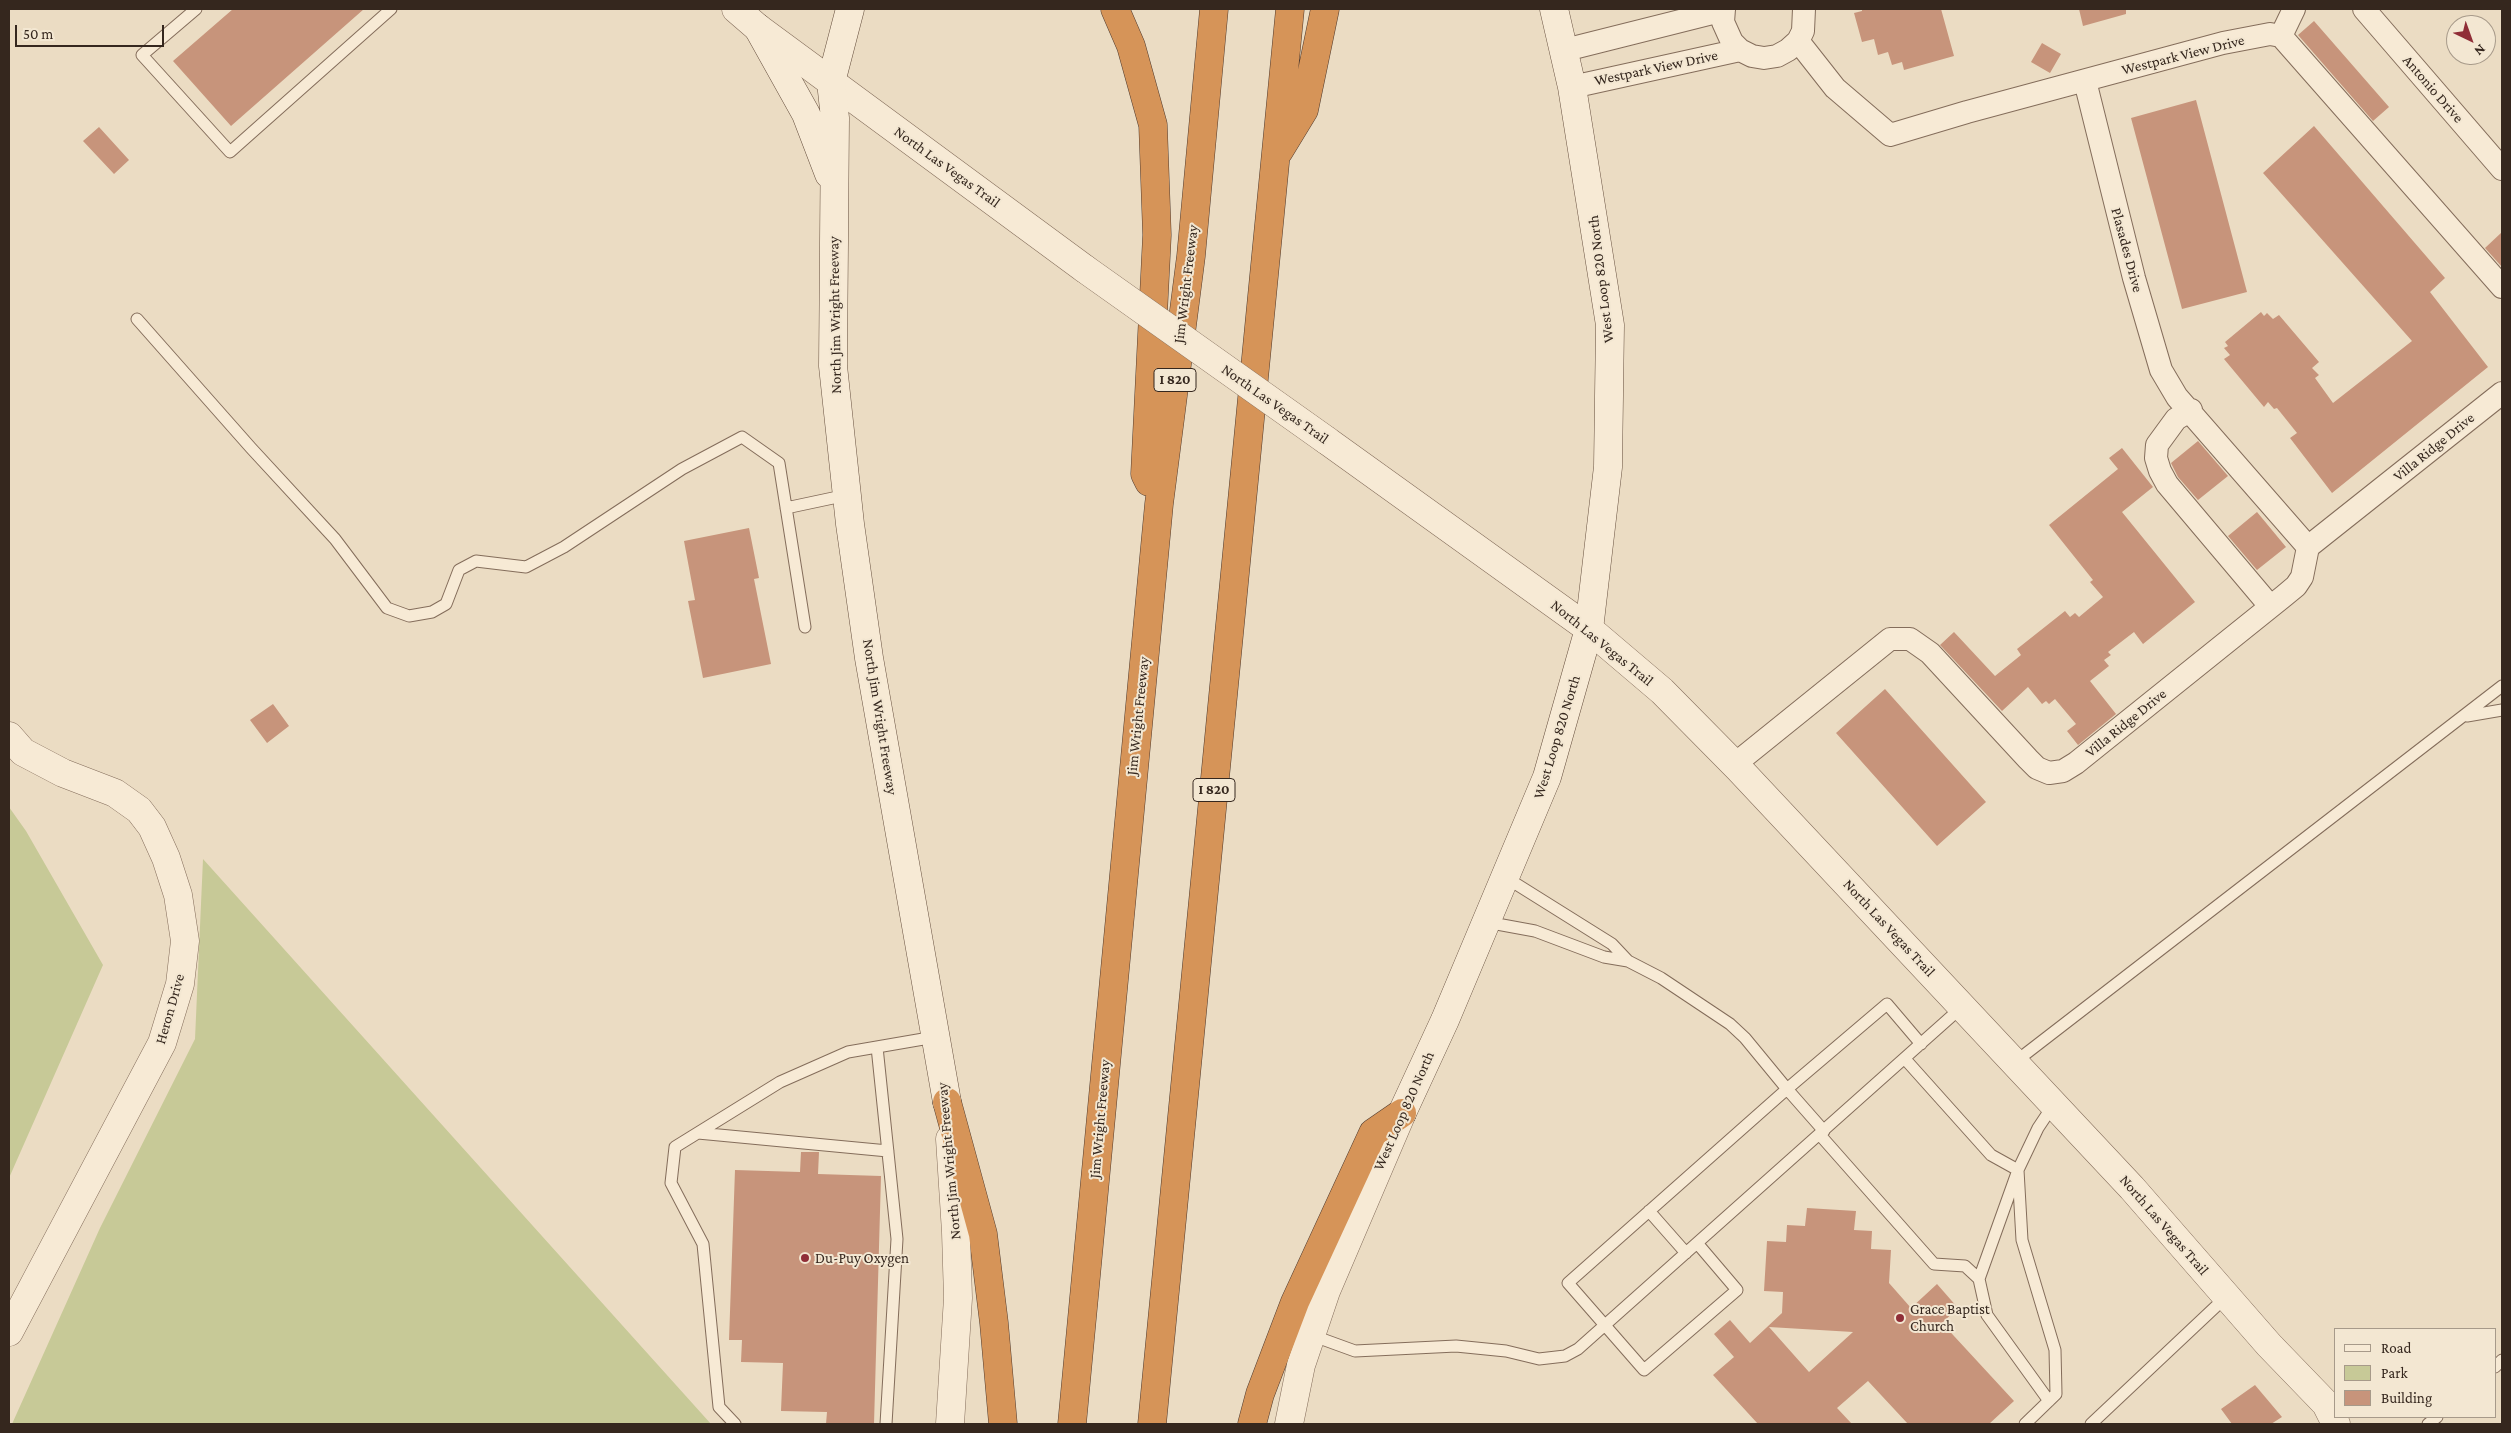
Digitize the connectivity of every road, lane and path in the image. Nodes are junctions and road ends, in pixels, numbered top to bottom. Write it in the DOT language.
graph roads {
  1 [pos="196,9"];
  2 [pos="390,9"];
  3 [pos="736,9"];
  4 [pos="850,9"];
  5 [pos="1115,9"];
  6 [pos="1214,9"];
  7 [pos="1290,9"];
  8 [pos="1324,9"];
  9 [pos="1554,9"];
  10 [pos="1724,9"];
  11 [pos="1804,9"];
  12 [pos="2294,9"];
  13 [pos="2364,9"];
  14 [pos="758,28"];
  15 [pos="2280,36"];
  16 [pos="1798,41"];
  17 [pos="1565,50"];
  18 [pos="1740,50"];
  19 [pos="2085,80"];
  20 [pos="831,82"];
  21 [pos="1572,87"];
  22 [pos="1276,157"];
  23 [pos="2502,169"];
  24 [pos="834,186"];
  25 [pos="2502,287"];
  26 [pos="137,319"];
  27 [pos="2502,393"];
  28 [pos="2191,410"];
  29 [pos="847,494"];
  30 [pos="1159,504"];
  31 [pos="786,508"];
  32 [pos="2308,547"];
  33 [pos="2270,606"];
  34 [pos="805,627"];
  35 [pos="1589,629"];
  36 [pos="2502,686"];
  37 [pos="2502,710"];
  38 [pos="2463,717"];
  39 [pos="9,736"];
  40 [pos="1735,764"];
  41 [pos="1505,877"];
  42 [pos="1486,922"];
  43 [pos="1628,961"];
  44 [pos="1963,1006"];
  45 [pos="935,1037"];
  46 [pos="1921,1044"];
  47 [pos="877,1047"];
  48 [pos="1904,1059"];
  49 [pos="2015,1062"];
  50 [pos="1788,1090"];
  51 [pos="947,1102"];
  52 [pos="2054,1104"];
  53 [pos="1402,1113"];
  54 [pos="698,1133"];
  55 [pos="1822,1133"];
  56 [pos="888,1151"];
  57 [pos="2018,1170"];
  58 [pos="1649,1211"];
  59 [pos="1697,1244"];
  60 [pos="1686,1253"];
  61 [pos="1979,1279"];
  62 [pos="2227,1296"];
  63 [pos="1605,1324"];
  64 [pos="9,1332"];
  65 [pos="1311,1335"];
  66 [pos="2049,1401"];
  67 [pos="735,1424"];
  68 [pos="886,1424"];
  69 [pos="950,1424"];
  70 [pos="1003,1424"];
  71 [pos="1072,1424"];
  72 [pos="1152,1424"];
  73 [pos="1252,1424"];
  74 [pos="1289,1424"];
  75 [pos="2025,1424"];
  76 [pos="2091,1424"];
  77 [pos="2336,1424"];
  1 -- 2 [label="lane"];
  3 -- 14 [label="street, North Las Vegas Trail"];
  4 -- 20 [label="street, North Jim Wright Freeway"];
  5 -- 30 [label="highway"];
  6 -- 30 [label="highway, Jim Wright Freeway / I 820"];
  7 -- 22 [label="highway, I 820"];
  8 -- 22 [label="highway"];
  9 -- 17 [label="street, West Loop 820 North"];
  10 -- 17 [label="street"];
  10 -- 18 [label="street"];
  11 -- 16 [label="street"];
  12 -- 15 [label="street"];
  13 -- 23 [label="street, Antonio Drive"];
  14 -- 20 [label="street, North Las Vegas Trail"];
  14 -- 24 [label="street"];
  15 -- 19 [label="street, Westpark View Drive"];
  15 -- 25 [label="street"];
  16 -- 18 [label="street"];
  16 -- 19 [label="street, Westpark View Drive"];
  17 -- 21 [label="street, West Loop 820 North"];
  18 -- 21 [label="street, Westpark View Drive"];
  19 -- 28 [label="street, Plasades Drive"];
  20 -- 24 [label="street, North Jim Wright Freeway"];
  20 -- 35 [label="street, North Las Vegas Trail, bridge"];
  21 -- 35 [label="street, West Loop 820 North"];
  22 -- 72 [label="highway, I 820"];
  24 -- 29 [label="street, North Jim Wright Freeway"];
  26 -- 31 [label="lane"];
  27 -- 32 [label="street, Villa Ridge Drive"];
  28 -- 32 [label="street, Plasades Drive"];
  28 -- 33 [label="street"];
  29 -- 31 [label="lane"];
  29 -- 45 [label="street, North Jim Wright Freeway"];
  30 -- 71 [label="highway, Jim Wright Freeway / I 820"];
  31 -- 34 [label="lane"];
  32 -- 33 [label="street, Villa Ridge Drive"];
  33 -- 40 [label="street, Villa Ridge Drive"];
  35 -- 40 [label="street, North Las Vegas Trail"];
  35 -- 41 [label="street, West Loop 820 North"];
  36 -- 38 [label="lane"];
  37 -- 38 [label="lane"];
  38 -- 49 [label="lane"];
  39 -- 64 [label="street, Heron Drive"];
  40 -- 44 [label="street, North Las Vegas Trail"];
  41 -- 42 [label="street, West Loop 820 North"];
  41 -- 43 [label="lane"];
  42 -- 43 [label="lane"];
  42 -- 53 [label="street, West Loop 820 North"];
  43 -- 50 [label="lane"];
  44 -- 46 [label="lane"];
  44 -- 49 [label="street, North Las Vegas Trail"];
  45 -- 47 [label="lane"];
  45 -- 51 [label="street, North Jim Wright Freeway"];
  46 -- 48 [label="lane"];
  46 -- 50 [label="lane"];
  47 -- 54 [label="lane"];
  47 -- 56 [label="lane"];
  48 -- 55 [label="lane"];
  48 -- 57 [label="lane"];
  49 -- 52 [label="street, North Las Vegas Trail"];
  50 -- 55 [label="lane"];
  50 -- 58 [label="lane"];
  51 -- 69 [label="street, North Jim Wright Freeway"];
  51 -- 70 [label="highway"];
  52 -- 57 [label="lane"];
  52 -- 62 [label="street, North Las Vegas Trail"];
  53 -- 65 [label="street, West Loop 820 North"];
  53 -- 73 [label="highway"];
  54 -- 56 [label="lane"];
  54 -- 67 [label="lane"];
  55 -- 59 [label="lane"];
  55 -- 61 [label="lane"];
  56 -- 68 [label="lane"];
  57 -- 61 [label="lane"];
  57 -- 66 [label="lane"];
  58 -- 60 [label="lane"];
  58 -- 63 [label="lane"];
  59 -- 60 [label="lane"];
  59 -- 63 [label="lane"];
  60 -- 63 [label="lane"];
  61 -- 66 [label="lane"];
  62 -- 76 [label="lane"];
  62 -- 77 [label="street, North Las Vegas Trail"];
  63 -- 65 [label="lane"];
  65 -- 74 [label="street, West Loop 820 North"];
  66 -- 75 [label="lane"];
}
